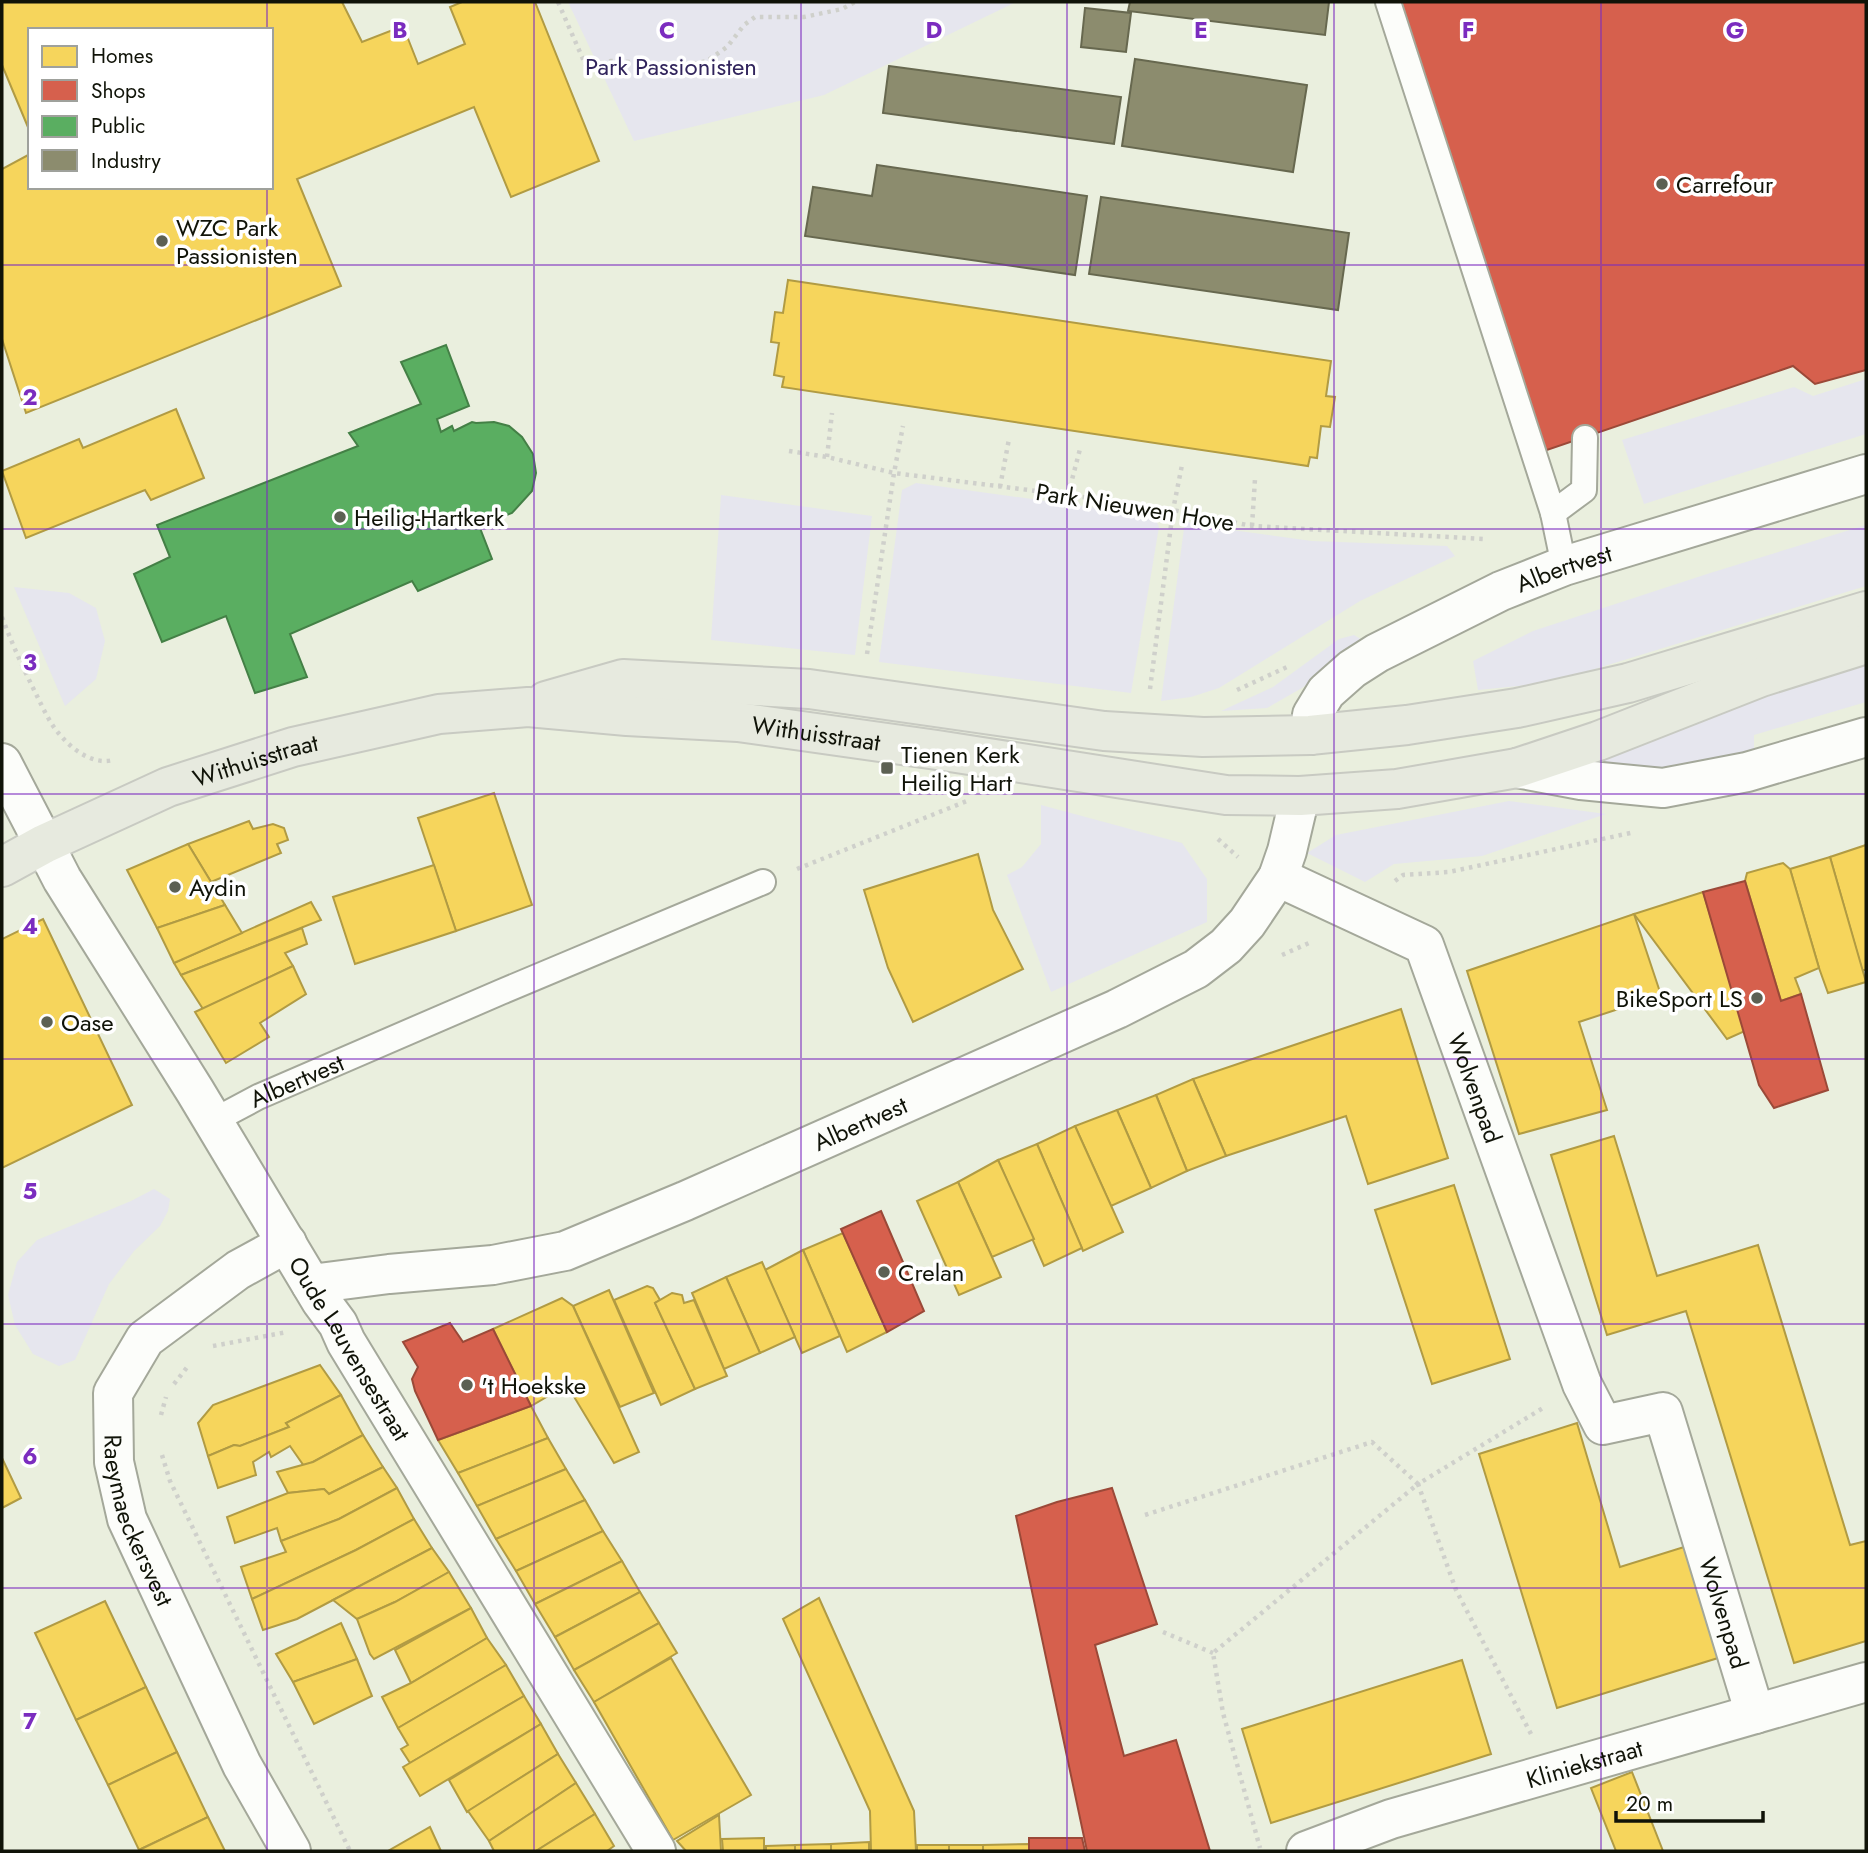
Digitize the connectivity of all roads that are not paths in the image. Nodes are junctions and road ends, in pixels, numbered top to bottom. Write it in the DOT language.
graph roads {
  1 [pos="1388,2"];
  2 [pos="1586,438"];
  3 [pos="1866,474"];
  4 [pos="1553,513"];
  5 [pos="1564,566"];
  6 [pos="1866,611"];
  7 [pos="1866,644"];
  8 [pos="528,707"];
  9 [pos="1310,736"];
  10 [pos="1866,737"];
  11 [pos="2,763"];
  12 [pos="1517,768"];
  13 [pos="1300,796"];
  14 [pos="44,844"];
  15 [pos="2,867"];
  16 [pos="1278,877"];
  17 [pos="763,882"];
  18 [pos="213,1121"];
  19 [pos="287,1243"];
  20 [pos="311,1284"];
  21 [pos="1866,1682"];
  22 [pos="1755,1714"];
  23 [pos="292,1851"];
  24 [pos="656,1851"];
  25 [pos="1306,1851"];
  1 -- 4 [label="lane"];
  2 -- 4 [label="lane"];
  3 -- 5 [label="street, Albertvest"];
  4 -- 5 [label="lane"];
  5 -- 9 [label="street, Albertvest"];
  6 -- 9 [label="main road"];
  7 -- 12 [label="main road"];
  8 -- 9 [label="main road, Withuisstraat"];
  8 -- 13 [label="main road, Withuisstraat"];
  8 -- 14 [label="main road, Withuisstraat"];
  10 -- 12 [label="street"];
  11 -- 14 [label="street, Oude Leuvensestraat"];
  12 -- 13 [label="main road"];
  13 -- 16 [label="street, Albertvest"];
  14 -- 15 [label="main road, Withuisstraat"];
  14 -- 18 [label="street, Oude Leuvensestraat"];
  16 -- 20 [label="street, Albertvest"];
  16 -- 22 [label="street, Wolvenpad"];
  17 -- 18 [label="lane, Albertvest"];
  18 -- 19 [label="street, Oude Leuvensestraat"];
  19 -- 20 [label="street, Oude Leuvensestraat"];
  19 -- 23 [label="street, Raeymaeckersvest"];
  20 -- 24 [label="street, Oude Leuvensestraat"];
  21 -- 22 [label="street, Kliniekstraat"];
  22 -- 25 [label="street, Kliniekstraat"];
}
